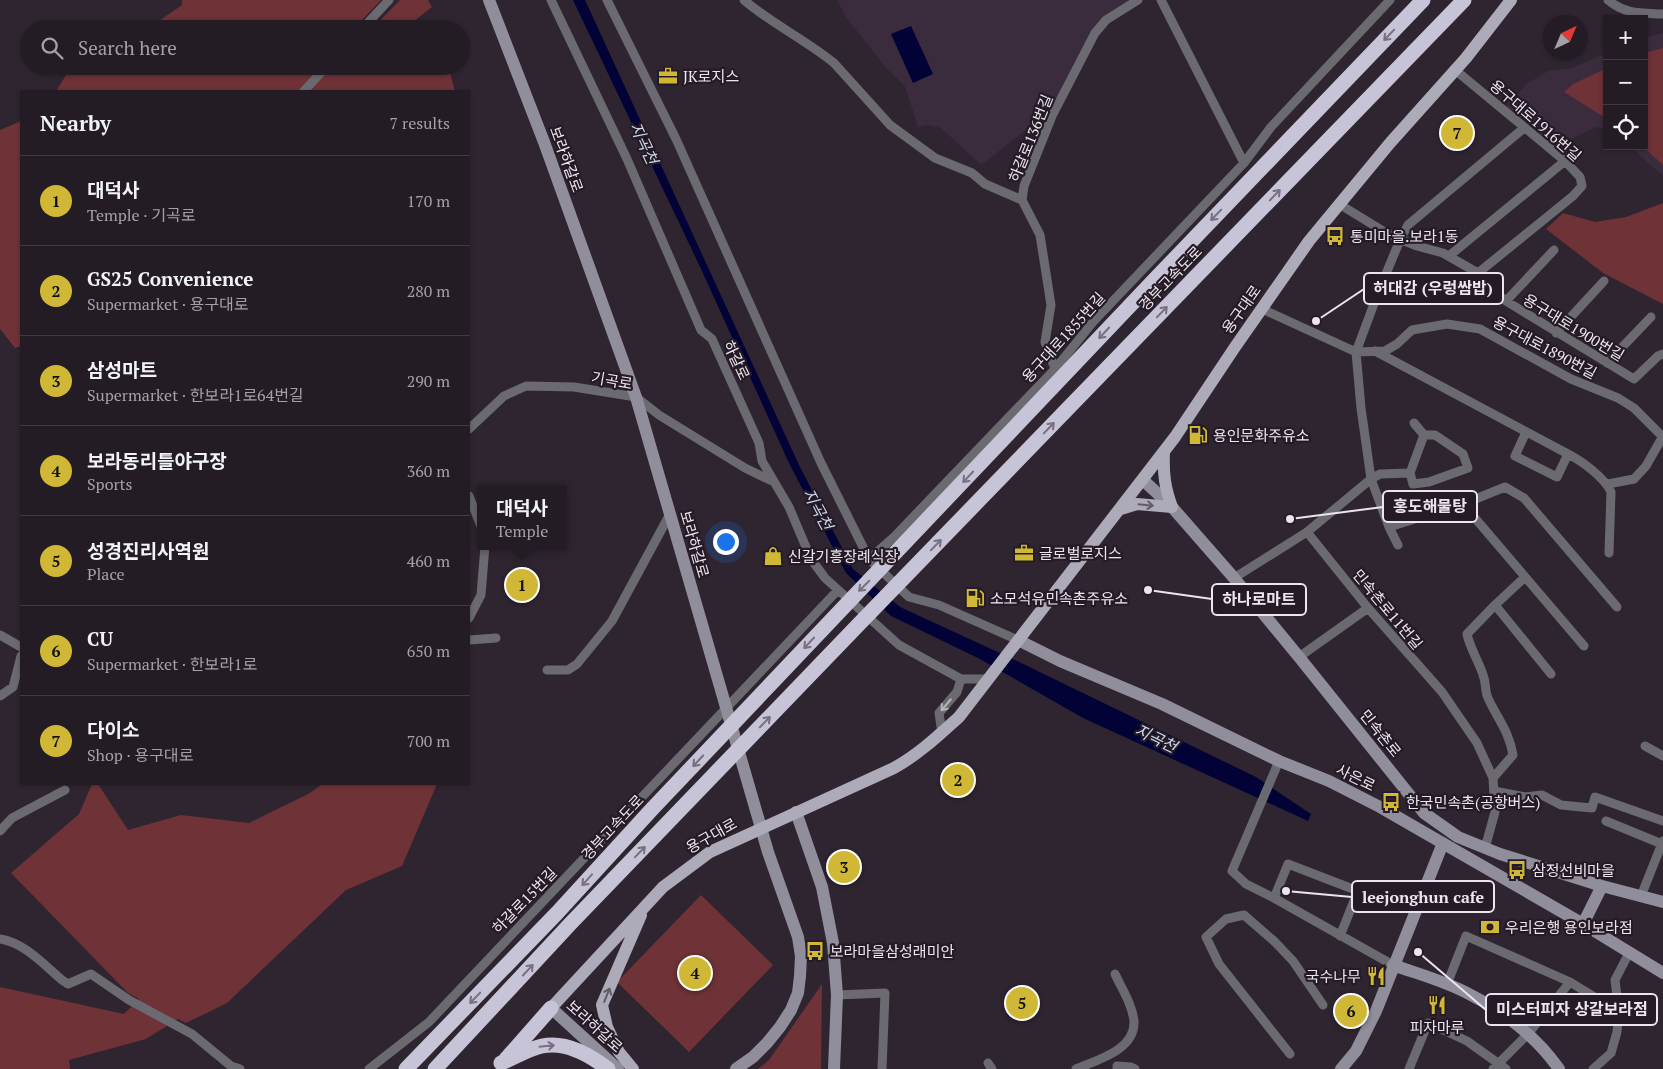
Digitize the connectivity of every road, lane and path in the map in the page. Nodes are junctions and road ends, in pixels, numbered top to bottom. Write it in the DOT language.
graph roads {
  1 [pos="389,0"];
  2 [pos="489,0"];
  3 [pos="551,0"];
  4 [pos="607,0"];
  5 [pos="744,0"];
  6 [pos="1138,0"];
  7 [pos="1161,0"];
  8 [pos="1390,0"];
  9 [pos="1423,0"];
  10 [pos="1464,0"];
  11 [pos="1511,0"];
  12 [pos="1608,0"];
  13 [pos="1663,14"];
  14 [pos="370,20"];
  15 [pos="1454,69"];
  16 [pos="319,75"];
  17 [pos="305,90"];
  18 [pos="1524,128"];
  19 [pos="1565,161"];
  20 [pos="1244,163"];
  21 [pos="1022,200"];
  22 [pos="1339,204"];
  23 [pos="1400,240"];
  24 [pos="1554,250"];
  25 [pos="1449,256"];
  26 [pos="1478,273"];
  27 [pos="1604,281"];
  28 [pos="1506,302"];
  29 [pos="1262,309"];
  30 [pos="1651,317"];
  31 [pos="1556,333"];
  32 [pos="1375,351"];
  33 [pos="1356,352"];
  34 [pos="1663,354"];
  35 [pos="1607,364"];
  36 [pos="1055,369"];
  37 [pos="636,396"];
  38 [pos="1414,423"];
  39 [pos="470,428"];
  40 [pos="1526,432"];
  41 [pos="1424,435"];
  42 [pos="1663,437"];
  43 [pos="1164,452"];
  44 [pos="1568,454"];
  45 [pos="1410,473"];
  46 [pos="1372,479"];
  47 [pos="1143,480"];
  48 [pos="772,481"];
  49 [pos="1608,484"];
  50 [pos="470,498"];
  51 [pos="1463,504"];
  52 [pos="1172,508"];
  53 [pos="1121,509"];
  54 [pos="670,514"];
  55 [pos="477,516"];
  56 [pos="1389,526"];
  57 [pos="1307,532"];
  58 [pos="1398,545"];
  59 [pos="485,550"];
  60 [pos="1609,553"];
  61 [pos="869,560"];
  62 [pos="1525,577"];
  63 [pos="1234,578"];
  64 [pos="837,591"];
  65 [pos="1495,606"];
  66 [pos="1617,606"];
  67 [pos="1368,608"];
  68 [pos="470,616"];
  69 [pos="0,635"];
  70 [pos="496,638"];
  71 [pos="470,640"];
  72 [pos="1016,645"];
  73 [pos="20,646"];
  74 [pos="1584,646"];
  75 [pos="1299,657"];
  76 [pos="20,659"];
  77 [pos="547,670"];
  78 [pos="1551,674"];
  79 [pos="961,679"];
  80 [pos="986,683"];
  81 [pos="0,696"];
  82 [pos="942,733"];
  83 [pos="1645,746"];
  84 [pos="1663,756"];
  85 [pos="1276,766"];
  86 [pos="1493,778"];
  87 [pos="60,789"];
  88 [pos="1494,791"];
  89 [pos="796,812"];
  90 [pos="1606,821"];
  91 [pos="1663,821"];
  92 [pos="0,831"];
  93 [pos="1443,842"];
  94 [pos="1662,842"];
  95 [pos="1485,848"];
  96 [pos="1602,886"];
  97 [pos="1641,896"];
  98 [pos="1274,898"];
  99 [pos="1663,902"];
  100 [pos="646,904"];
  101 [pos="1583,924"];
  102 [pos="1340,936"];
  103 [pos="0,939"];
  104 [pos="1629,953"];
  105 [pos="1393,965"];
  106 [pos="1663,972"];
  107 [pos="1115,974"];
  108 [pos="1570,982"];
  109 [pos="1447,984"];
  110 [pos="837,995"];
  111 [pos="1322,1005"];
  112 [pos="551,1008"];
  113 [pos="1619,1012"];
  114 [pos="1528,1034"];
  115 [pos="1290,1054"];
  116 [pos="499,1066"];
  117 [pos="1499,1067"];
  118 [pos="233,1068"];
  119 [pos="1411,1068"];
  120 [pos="369,1069"];
  121 [pos="406,1069"];
  122 [pos="435,1069"];
  123 [pos="608,1069"];
  124 [pos="618,1069"];
  125 [pos="633,1069"];
  126 [pos="736,1069"];
  127 [pos="834,1069"];
  128 [pos="882,1069"];
  129 [pos="1076,1069"];
  130 [pos="1117,1069"];
  131 [pos="1135,1069"];
  132 [pos="1341,1069"];
  133 [pos="1559,1069"];
  134 [pos="1593,1069"];
  1 -- 14 [label="street"];
  2 -- 37 [label="main road, 보라하갈로"];
  3 -- 48 [label="street, 하갈로"];
  4 -- 61 [label="street"];
  5 -- 21 [label="street"];
  6 -- 21 [label="street, 하갈로136번길"];
  7 -- 20 [label="street"];
  8 -- 20 [label="street, 용구대로1855번길"];
  9 -- 121 [label="highway, 경부고속도로, one-way"];
  122 -- 10 [label="highway, 경부고속도로, one-way"];
  11 -- 15 [label="main road, 용구대로"];
  12 -- 13 [label="street"];
  15 -- 18 [label="street, 용구대로1916번길"];
  15 -- 22 [label="main road, 용구대로"];
  16 -- 17 [label="street"];
  18 -- 19 [label="street, 용구대로1916번길"];
  18 -- 23 [label="street"];
  19 -- 25 [label="street"];
  19 -- 26 [label="street, 용구대로1916번길"];
  20 -- 36 [label="street, 용구대로1855번길"];
  21 -- 36 [label="street, 하갈로136번길"];
  22 -- 23 [label="street, 용구대로1900번길"];
  22 -- 29 [label="main road, 용구대로"];
  23 -- 25 [label="street, 용구대로1900번길"];
  23 -- 33 [label="street"];
  24 -- 28 [label="street"];
  25 -- 26 [label="street, 용구대로1900번길"];
  26 -- 28 [label="street, 용구대로1900번길"];
  27 -- 31 [label="street"];
  28 -- 31 [label="street, 용구대로1900번길"];
  29 -- 33 [label="street, 용구대로1890번길"];
  29 -- 43 [label="main road, 용구대로"];
  30 -- 35 [label="street"];
  31 -- 35 [label="street, 용구대로1900번길"];
  32 -- 33 [label="street, 용구대로1890번길"];
  32 -- 40 [label="street"];
  32 -- 42 [label="street, 용구대로1890번길"];
  33 -- 46 [label="street"];
  34 -- 35 [label="street, 용구대로1900번길"];
  36 -- 61 [label="street, 용구대로1855번길"];
  37 -- 39 [label="street, 기곡로"];
  37 -- 48 [label="street, 기곡로"];
  37 -- 54 [label="main road, 보라하갈로"];
  38 -- 41 [label="street"];
  40 -- 44 [label="street"];
  40 -- 44 [label="street"];
  41 -- 45 [label="street"];
  41 -- 45 [label="street"];
  42 -- 49 [label="street"];
  43 -- 47 [label="main road, 용구대로"];
  43 -- 52 [label="main road"];
  44 -- 49 [label="street"];
  45 -- 46 [label="street"];
  46 -- 56 [label="street"];
  46 -- 57 [label="street"];
  47 -- 52 [label="main road, 민속촌로"];
  47 -- 53 [label="main road, 용구대로"];
  48 -- 64 [label="street, 하갈로"];
  49 -- 60 [label="street"];
  50 -- 55 [label="street"];
  51 -- 56 [label="street"];
  51 -- 62 [label="street"];
  51 -- 66 [label="street"];
  53 -- 52 [label="main road, one-way"];
  52 -- 63 [label="main road, 민속촌로"];
  53 -- 72 [label="main road, 용구대로"];
  54 -- 77 [label="street"];
  54 -- 126 [label="main road, 보라하갈로"];
  56 -- 58 [label="street"];
  57 -- 63 [label="street"];
  57 -- 67 [label="street, 민속촌로11번길"];
  59 -- 68 [label="street"];
  61 -- 72 [label="street"];
  62 -- 65 [label="street"];
  62 -- 74 [label="street"];
  63 -- 75 [label="main road, 민속촌로"];
  64 -- 79 [label="street, 하갈로"];
  64 -- 120 [label="street, 하갈로15번길"];
  65 -- 78 [label="street"];
  65 -- 86 [label="street"];
  67 -- 75 [label="street"];
  67 -- 86 [label="street, 민속촌로11번길"];
  69 -- 73 [label="street"];
  70 -- 71 [label="street"];
  72 -- 80 [label="main road, 용구대로"];
  72 -- 85 [label="main road, 사은로"];
  75 -- 95 [label="main road, 민속촌로"];
  76 -- 81 [label="street"];
  79 -- 80 [label="street"];
  79 -- 82 [label="street, one-way"];
  80 -- 82 [label="main road, 용구대로"];
  82 -- 89 [label="main road, 용구대로"];
  83 -- 84 [label="street"];
  85 -- 93 [label="main road, 사은로"];
  85 -- 98 [label="street"];
  86 -- 88 [label="street, 민속촌로11번길"];
  87 -- 92 [label="street"];
  88 -- 91 [label="street"];
  88 -- 95 [label="street, 민속촌로11번길"];
  89 -- 100 [label="main road, 용구대로"];
  89 -- 110 [label="main road"];
  90 -- 94 [label="street"];
  93 -- 101 [label="main road, 사은로"];
  93 -- 105 [label="main road"];
  94 -- 97 [label="street"];
  95 -- 96 [label="main road, 민속촌로"];
  96 -- 97 [label="main road, 민속촌로"];
  96 -- 101 [label="main road"];
  97 -- 99 [label="main road, 민속촌로"];
  98 -- 102 [label="street"];
  98 -- 102 [label="street"];
  100 -- 112 [label="main road, 용구대로"];
  125 -- 100 [label="main road, one-way"];
  101 -- 104 [label="main road, 사은로"];
  102 -- 105 [label="street"];
  103 -- 118 [label="street"];
  104 -- 106 [label="main road, 사은로"];
  104 -- 113 [label="street"];
  105 -- 109 [label="main road"];
  105 -- 132 [label="main road"];
  107 -- 129 [label="street"];
  108 -- 109 [label="street"];
  108 -- 113 [label="street"];
  108 -- 114 [label="street"];
  109 -- 114 [label="main road"];
  110 -- 127 [label="main road"];
  110 -- 128 [label="street"];
  111 -- 115 [label="street"];
  112 -- 116 [label="highway, 용구대로"];
  112 -- 124 [label="main road, 보라하갈로"];
  113 -- 134 [label="street"];
  114 -- 117 [label="street"];
  114 -- 133 [label="main road"];
  116 -- 123 [label="highway, one-way"];
  117 -- 119 [label="street"];
  130 -- 131 [label="street"];
}
